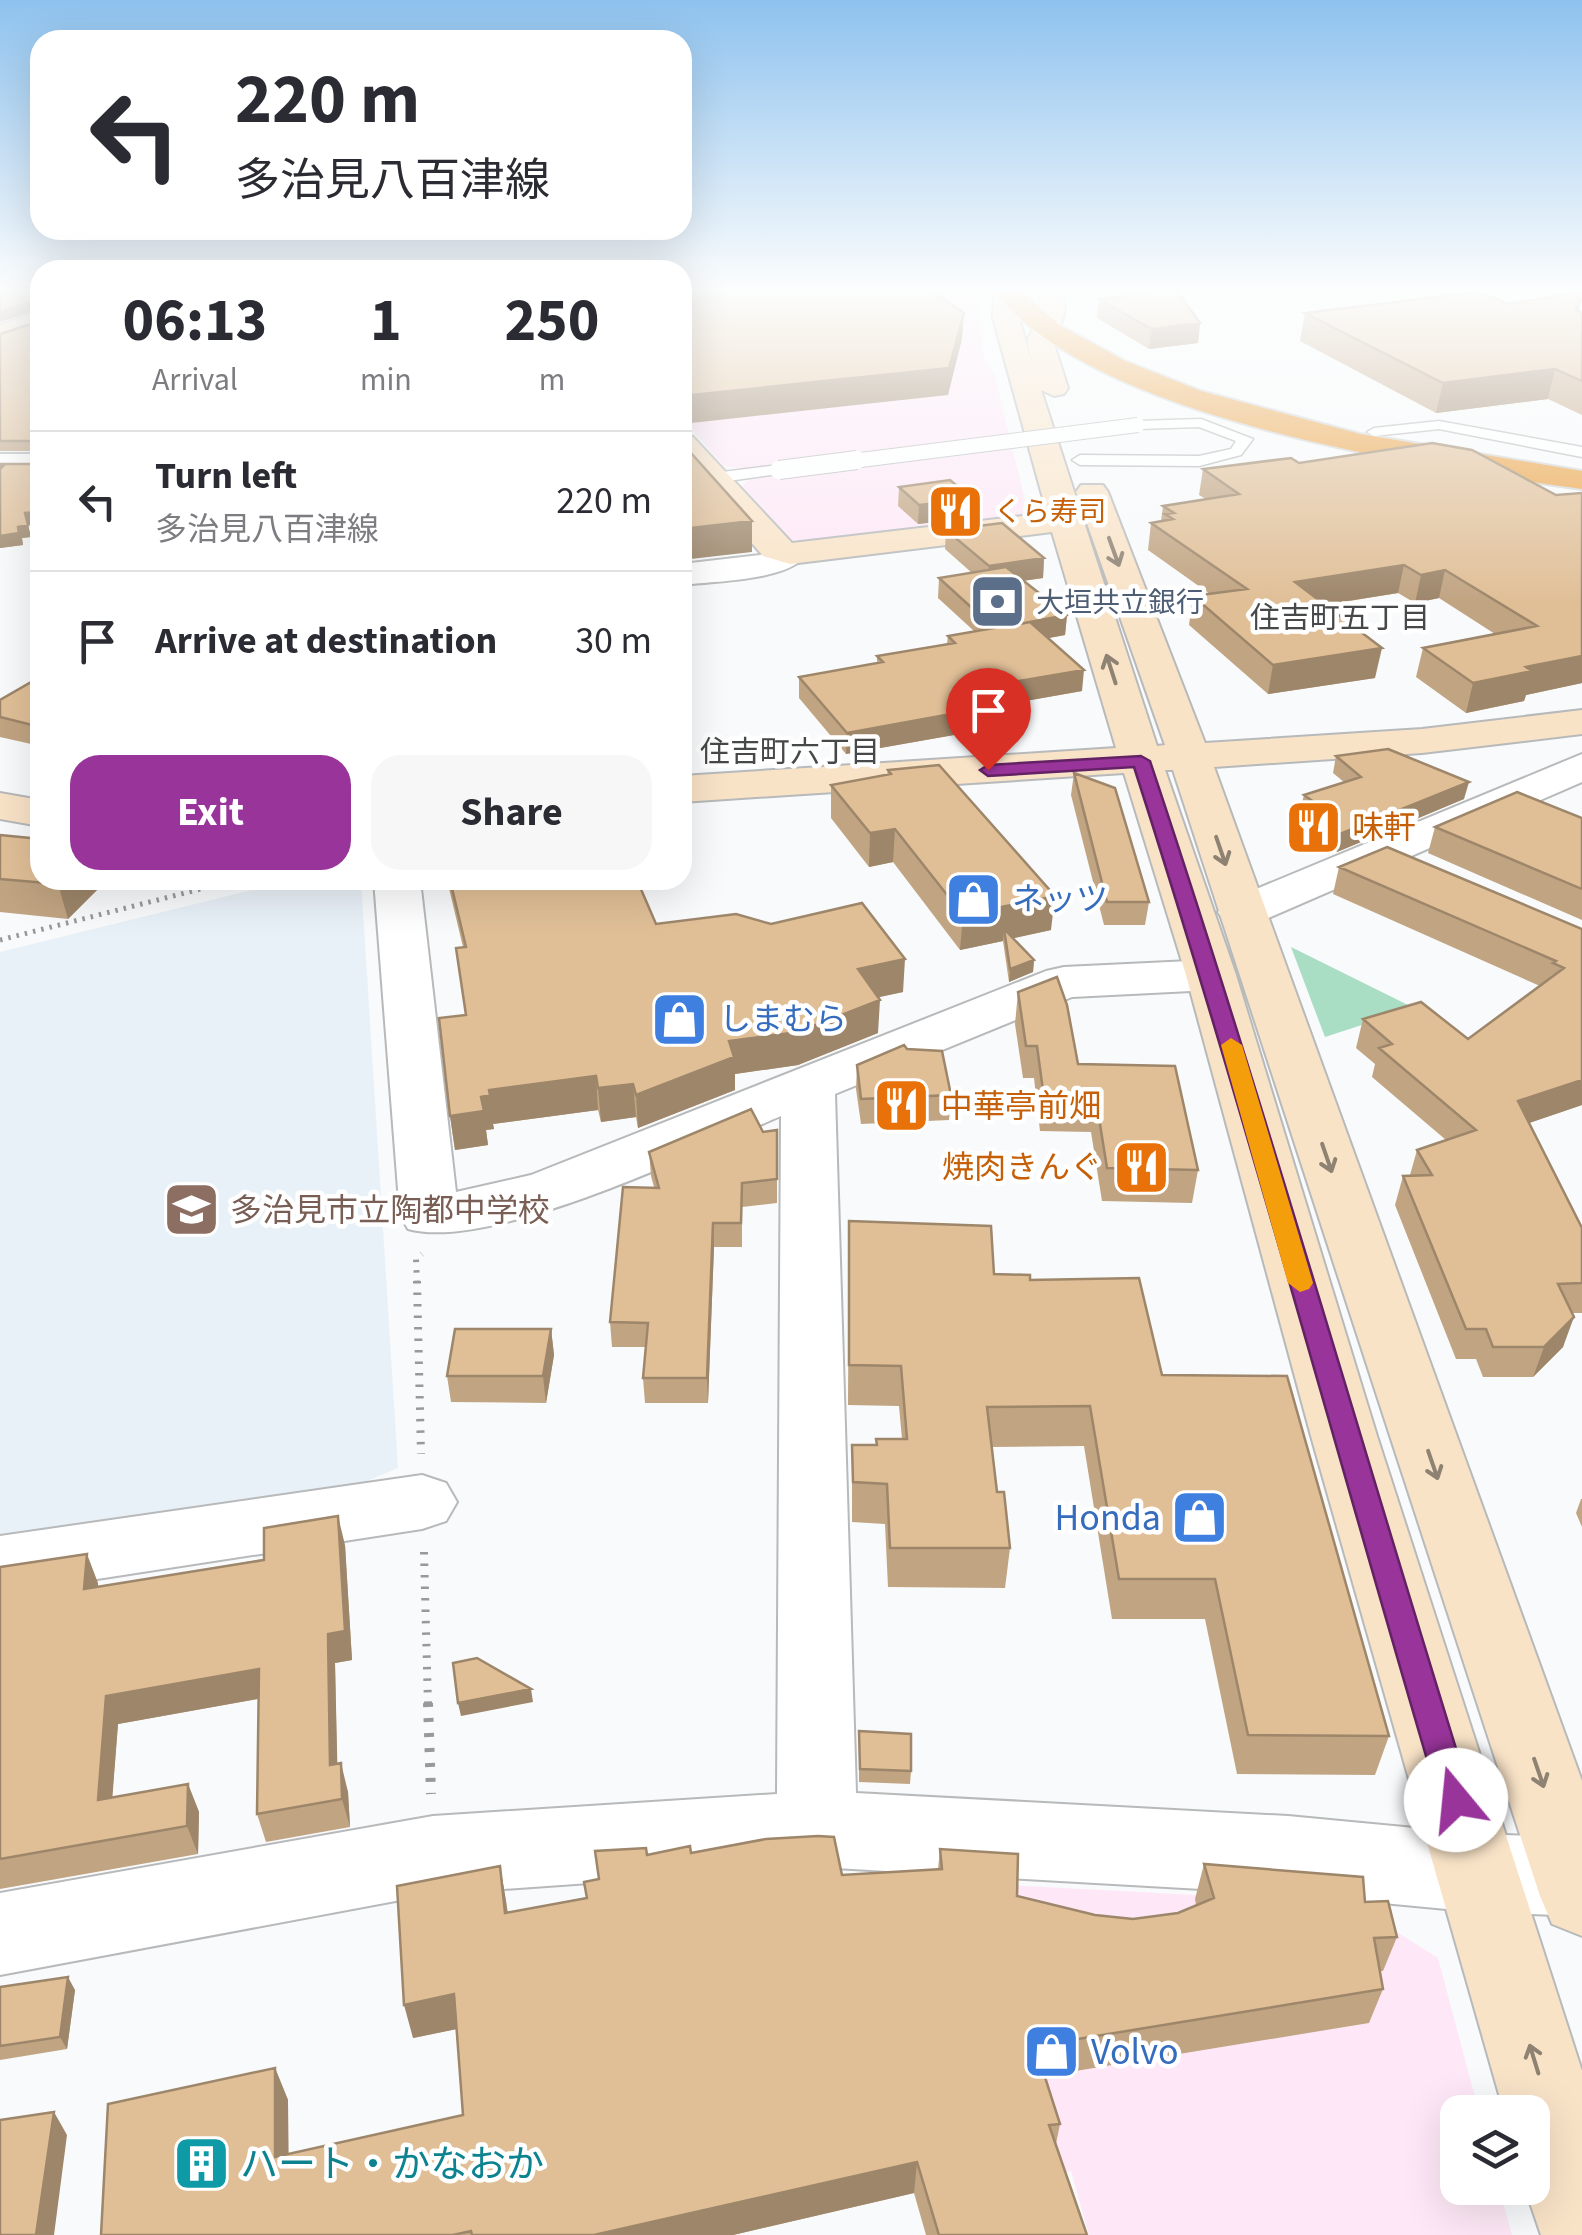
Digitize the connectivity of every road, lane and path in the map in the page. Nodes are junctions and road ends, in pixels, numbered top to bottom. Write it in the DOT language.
graph roads {
  1 [pos="1029,395"];
  2 [pos="1057,395"];
  3 [pos="1194,395"];
  4 [pos="1242,395"];
  5 [pos="1374,432"];
  6 [pos="1582,452"];
  7 [pos="692,454"];
  8 [pos="1080,460"];
  9 [pos="4,463"];
  10 [pos="30,463"];
  11 [pos="1582,469"];
  12 [pos="714,478"];
  13 [pos="1582,480"];
  14 [pos="1067,520"];
  15 [pos="790,554"];
  16 [pos="692,575"];
  17 [pos="1582,722"];
  18 [pos="1166,760"];
  19 [pos="1582,767"];
  20 [pos="692,788"];
  21 [pos="0,806"];
  22 [pos="30,812"];
  23 [pos="1380,852"];
  24 [pos="1430,875"];
  25 [pos="197,890"];
  26 [pos="398,890"];
  27 [pos="1242,912"];
  28 [pos="0,940"];
  29 [pos="1211,976"];
  30 [pos="808,1086"];
  31 [pos="422,1502"];
  32 [pos="0,1565"];
  33 [pos="816,1829"];
  34 [pos="1478,1873"];
  35 [pos="1580,1883"];
  36 [pos="0,1934"];
  37 [pos="1582,2220"];
  1 -- 14 [label="street"];
  2 -- 8 [label="street"];
  3 -- 13 [label="highway"];
  4 -- 5 [label="highway"];
  5 -- 6 [label="lane"];
  5 -- 11 [label="highway"];
  7 -- 12 [label="street"];
  8 -- 12 [label="lane, bridge"];
  8 -- 18 [label="street, one-way"];
  9 -- 10 [label="street"];
  12 -- 15 [label="street"];
  14 -- 15 [label="street"];
  18 -- 14 [label="street, one-way"];
  15 -- 16 [label="street"];
  17 -- 18 [label="street"];
  18 -- 20 [label="street"];
  18 -- 27 [label="street, one-way"];
  18 -- 29 [label="street"];
  19 -- 23 [label="street"];
  21 -- 22 [label="street"];
  23 -- 24 [label="street"];
  23 -- 27 [label="street"];
  25 -- 28 [label="path"];
  26 -- 30 [label="street"];
  27 -- 35 [label="street, one-way"];
  29 -- 30 [label="street"];
  29 -- 34 [label="street"];
  30 -- 33 [label="street"];
  31 -- 32 [label="street"];
  33 -- 34 [label="street"];
  33 -- 36 [label="street"];
  34 -- 35 [label="street"];
  37 -- 34 [label="street, one-way"];
}
